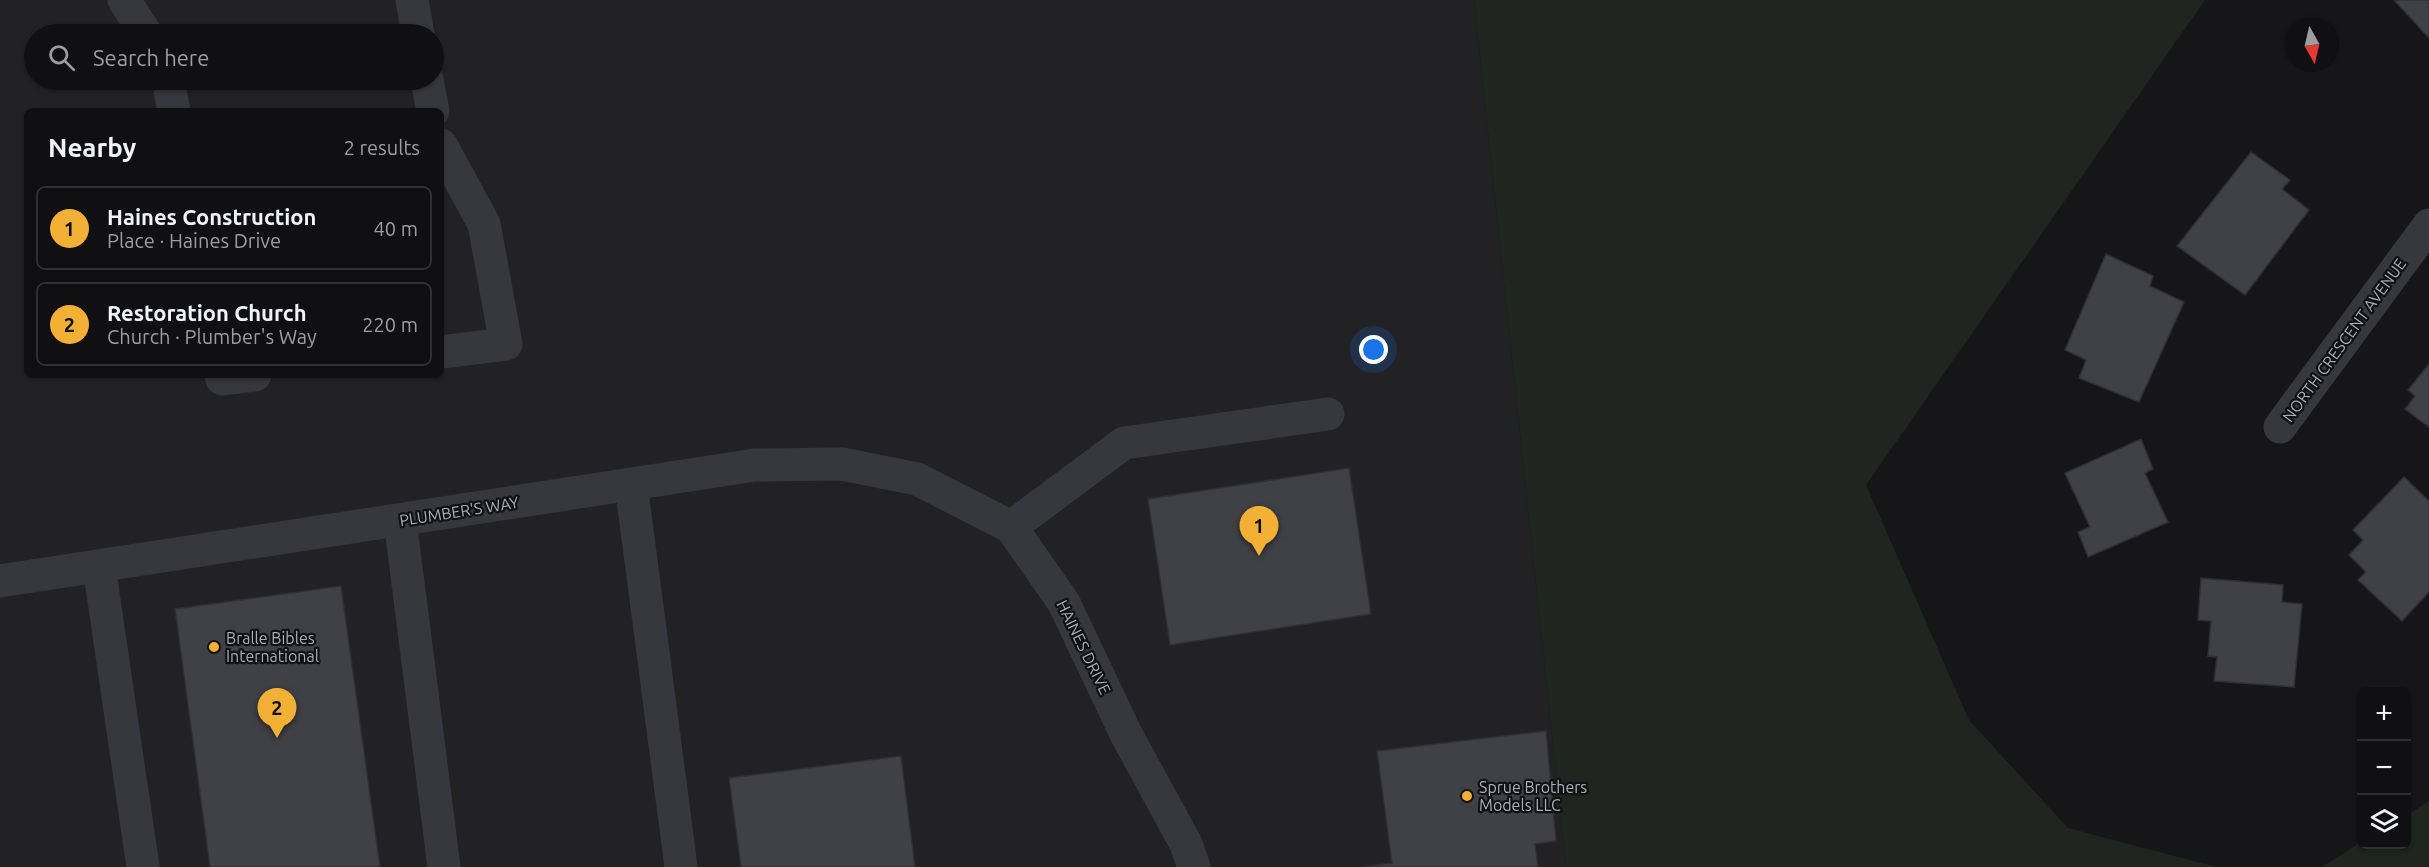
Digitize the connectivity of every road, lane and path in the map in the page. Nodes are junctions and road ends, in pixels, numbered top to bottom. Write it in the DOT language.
graph roads {
  1 [pos="124,0"];
  2 [pos="412,0"];
  3 [pos="140,24"];
  4 [pos="416,24"];
  5 [pos="170,90"];
  6 [pos="429,90"];
  7 [pos="173,108"];
  8 [pos="432,108"];
  9 [pos="444,151"];
  10 [pos="2429,225"];
  11 [pos="444,352"];
  12 [pos="1328,414"];
  13 [pos="2280,427"];
  14 [pos="917,479"];
  15 [pos="630,484"];
  16 [pos="400,520"];
  17 [pos="1011,527"];
  18 [pos="99,566"];
  19 [pos="0,581"];
  20 [pos="143,867"];
  21 [pos="444,867"];
  22 [pos="681,867"];
  23 [pos="1194,867"];
  1 -- 3 [label="street"];
  2 -- 4 [label="street"];
  5 -- 7 [label="street"];
  6 -- 8 [label="street"];
  9 -- 11 [label="street"];
  10 -- 13 [label="street, NORTH CRESCENT AVENUE"];
  12 -- 17 [label="street"];
  14 -- 15 [label="street, PLUMBER'S WAY"];
  14 -- 17 [label="street, HAINES DRIVE"];
  15 -- 16 [label="street, PLUMBER'S WAY"];
  15 -- 22 [label="street"];
  16 -- 18 [label="street, PLUMBER'S WAY"];
  16 -- 21 [label="street"];
  17 -- 23 [label="street, HAINES DRIVE"];
  18 -- 19 [label="street, PLUMBER'S WAY"];
  18 -- 20 [label="street"];
}
